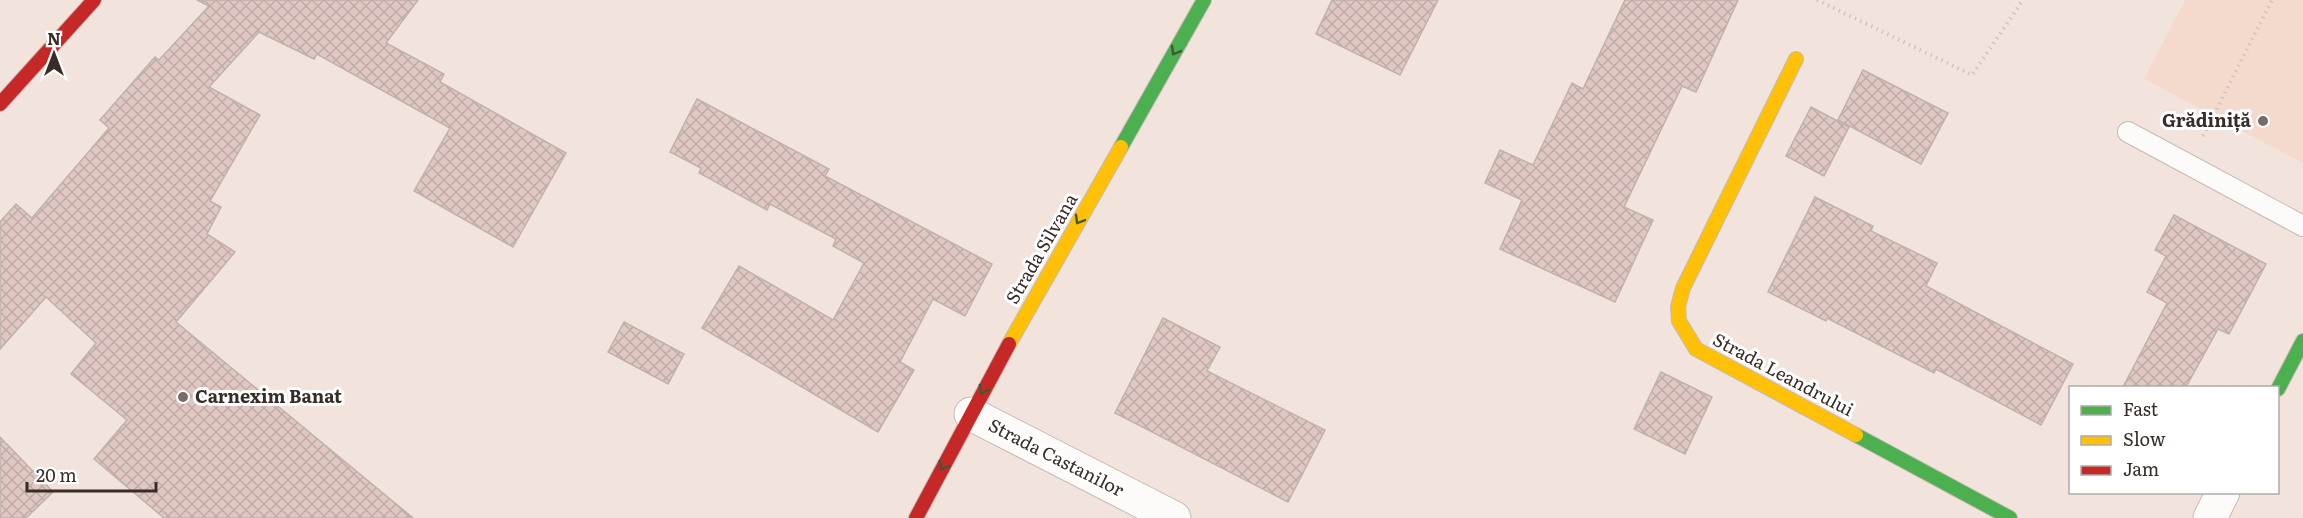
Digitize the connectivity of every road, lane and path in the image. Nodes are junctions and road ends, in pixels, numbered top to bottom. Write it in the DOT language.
graph roads {
  1 [pos="94,0"];
  2 [pos="1204,0"];
  3 [pos="1817,0"];
  4 [pos="2023,0"];
  5 [pos="2272,0"];
  6 [pos="1796,59"];
  7 [pos="0,104"];
  8 [pos="2128,132"];
  9 [pos="2189,165"];
  10 [pos="2303,226"];
  11 [pos="2303,341"];
  12 [pos="2279,386"];
  13 [pos="970,414"];
  14 [pos="2222,494"];
  15 [pos="916,518"];
  16 [pos="1174,518"];
  17 [pos="2010,518"];
  18 [pos="2210,518"];
  1 -- 7 [label="street"];
  2 -- 13 [label="street, Strada Silvana, one-way"];
  3 -- 4 [label="path"];
  5 -- 9 [label="path"];
  6 -- 17 [label="street, Strada Leandrului"];
  8 -- 9 [label="lane"];
  9 -- 10 [label="lane"];
  11 -- 12 [label="street"];
  13 -- 15 [label="street, Strada Silvana, one-way"];
  13 -- 16 [label="street, Strada Castanilor"];
  14 -- 18 [label="street"];
}
